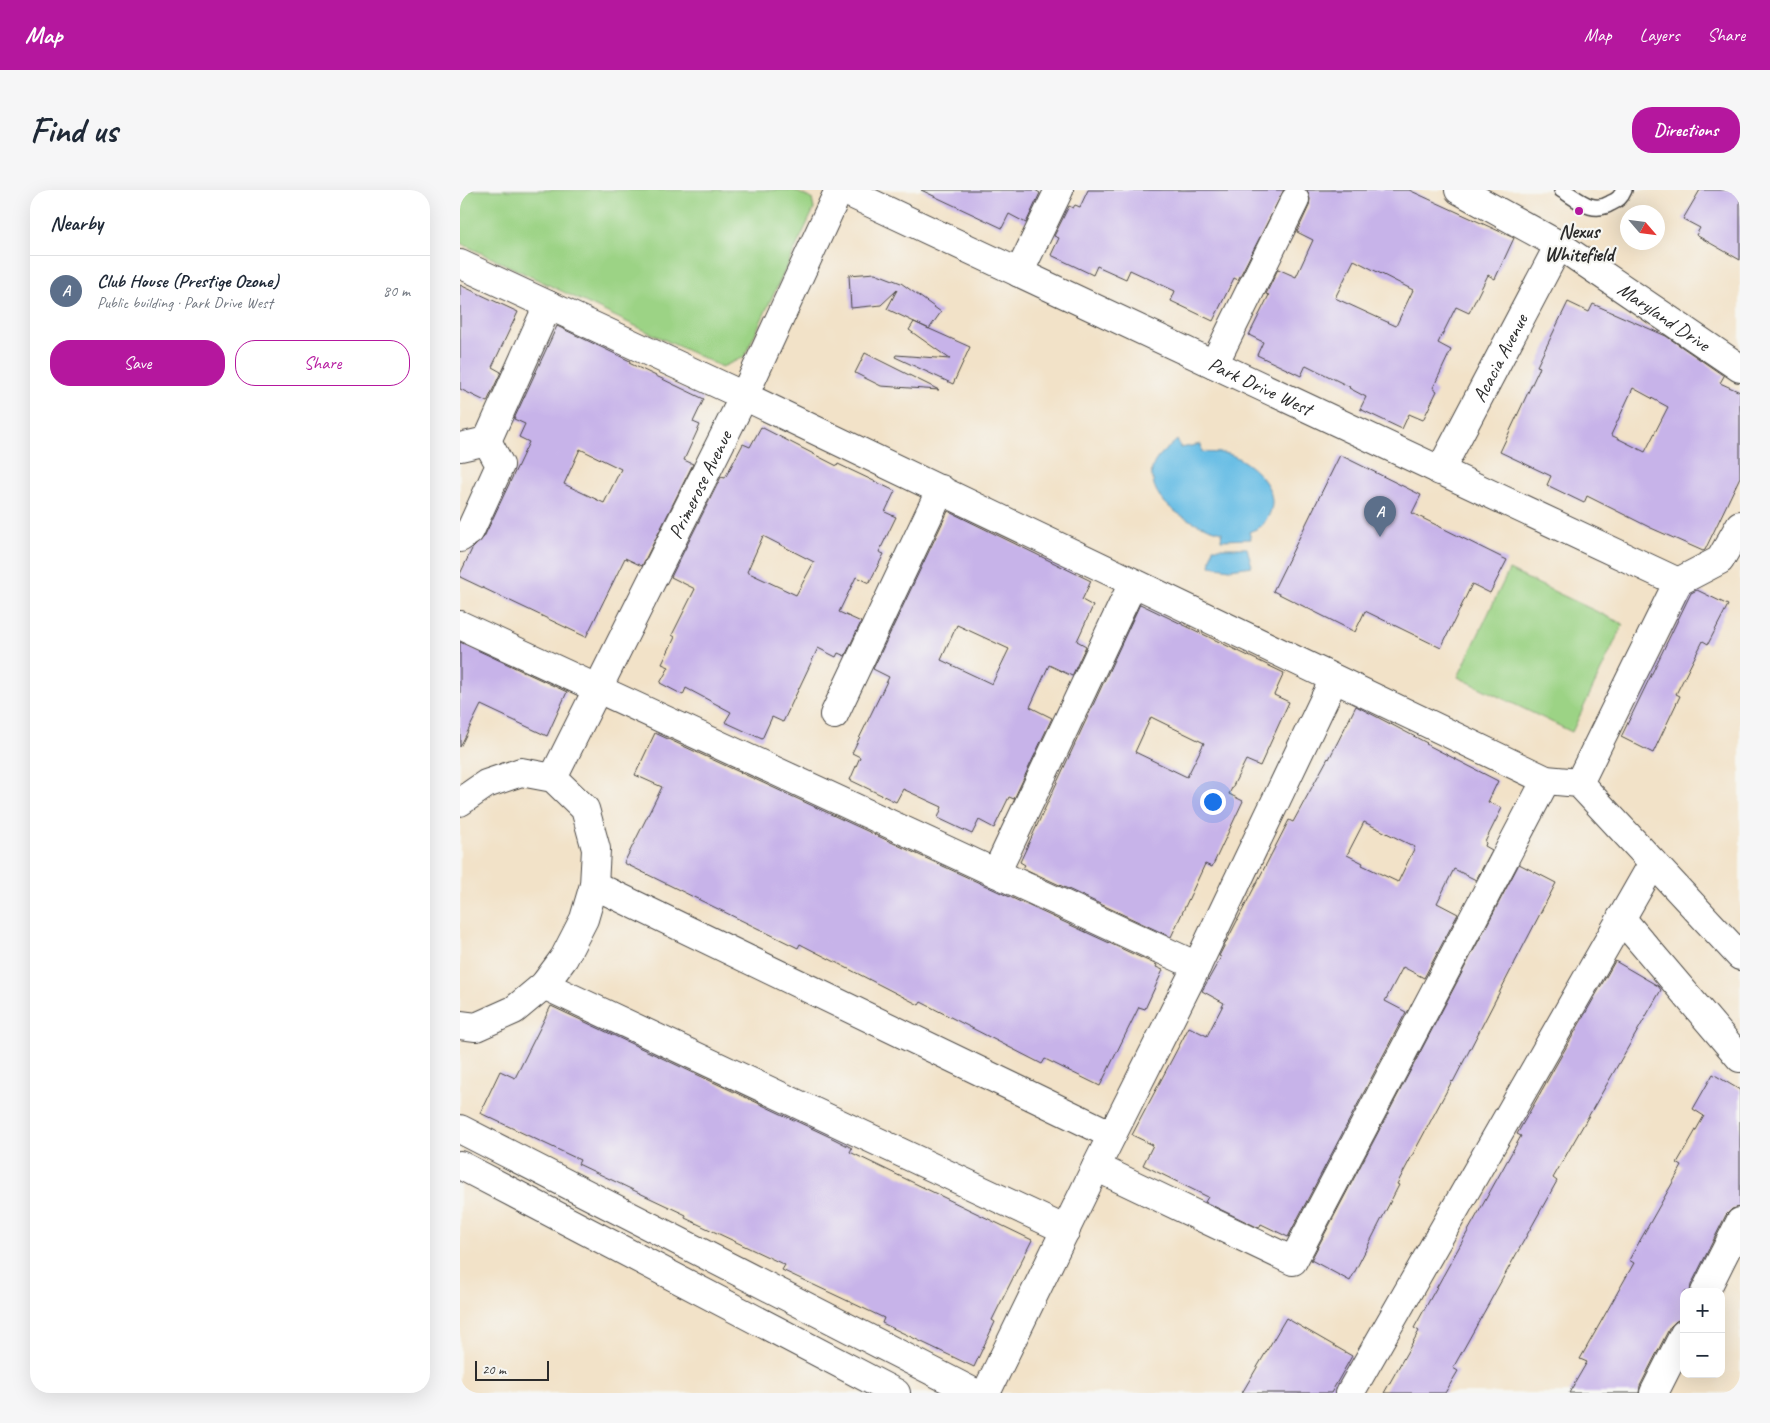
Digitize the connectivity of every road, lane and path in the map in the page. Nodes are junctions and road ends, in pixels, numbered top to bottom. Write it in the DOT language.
graph roads {
  1 [pos="841,190"];
  2 [pos="1059,190"];
  3 [pos="1459,190"];
  4 [pos="1562,190"];
  5 [pos="1624,190"];
  6 [pos="1295,200"];
  7 [pos="1559,245"];
  8 [pos="460,264"];
  9 [pos="1019,273"];
  10 [pos="548,305"];
  11 [pos="1214,364"];
  12 [pos="1740,368"];
  13 [pos="744,396"];
  14 [pos="487,441"];
  15 [pos="460,447"];
  16 [pos="1440,471"];
  17 [pos="941,489"];
  18 [pos="1740,525"];
  19 [pos="460,538"];
  20 [pos="1678,582"];
  21 [pos="1133,583"];
  22 [pos="460,625"];
  23 [pos="1334,679"];
  24 [pos="599,689"];
  25 [pos="834,715"];
  26 [pos="553,778"];
  27 [pos="1546,780"];
  28 [pos="1580,783"];
  29 [pos="460,802"];
  30 [pos="1653,863"];
  31 [pos="996,874"];
  32 [pos="594,885"];
  33 [pos="1622,918"];
  34 [pos="1740,956"];
  35 [pos="1196,966"];
  36 [pos="544,985"];
  37 [pos="460,1025"];
  38 [pos="1740,1058"];
  39 [pos="460,1130"];
  40 [pos="1112,1134"];
  41 [pos="460,1165"];
  42 [pos="1096,1167"];
  43 [pos="1740,1222"];
  44 [pos="1066,1230"];
  45 [pos="1707,1288"];
  46 [pos="1680,1342"];
  47 [pos="896,1393"];
  48 [pos="975,1393"];
  49 [pos="986,1393"];
  50 [pos="1350,1393"];
  51 [pos="1654,1393"];
  1 -- 9 [label="street, Park Drive West"];
  1 -- 13 [label="street, Primerose Avenue"];
  2 -- 9 [label="street"];
  3 -- 7 [label="street, Maryland Drive"];
  4 -- 5 [label="lane"];
  6 -- 11 [label="street"];
  7 -- 12 [label="street, Maryland Drive"];
  7 -- 16 [label="street, Acacia Avenue"];
  8 -- 10 [label="street"];
  9 -- 11 [label="street, Park Drive West"];
  10 -- 13 [label="street"];
  10 -- 14 [label="street"];
  11 -- 16 [label="street, Park Drive West"];
  13 -- 17 [label="street"];
  13 -- 24 [label="street, Primerose Avenue"];
  14 -- 15 [label="street"];
  14 -- 19 [label="street"];
  16 -- 20 [label="street, Park Drive West"];
  17 -- 21 [label="street"];
  17 -- 25 [label="street"];
  18 -- 20 [label="street"];
  20 -- 28 [label="street"];
  21 -- 23 [label="street"];
  21 -- 31 [label="street"];
  22 -- 24 [label="street"];
  23 -- 27 [label="street"];
  23 -- 35 [label="street"];
  24 -- 26 [label="street, Primerose Avenue"];
  24 -- 31 [label="street"];
  26 -- 29 [label="street"];
  26 -- 32 [label="street"];
  27 -- 28 [label="street"];
  27 -- 42 [label="street"];
  28 -- 30 [label="street"];
  30 -- 33 [label="street"];
  30 -- 34 [label="street"];
  31 -- 35 [label="street"];
  32 -- 36 [label="street"];
  32 -- 40 [label="street"];
  33 -- 38 [label="street"];
  33 -- 50 [label="street"];
  35 -- 40 [label="street"];
  36 -- 37 [label="street"];
  36 -- 44 [label="street"];
  39 -- 48 [label="street"];
  40 -- 42 [label="street"];
  41 -- 47 [label="street"];
  42 -- 44 [label="street"];
  43 -- 45 [label="street"];
  44 -- 49 [label="street"];
  46 -- 51 [label="street"];
}
